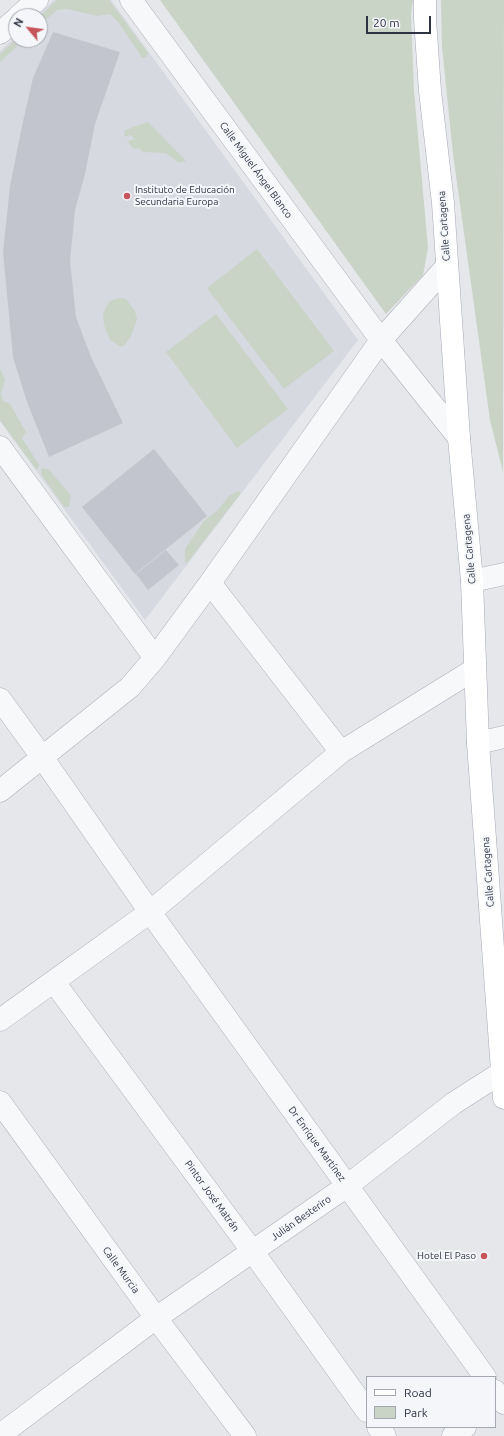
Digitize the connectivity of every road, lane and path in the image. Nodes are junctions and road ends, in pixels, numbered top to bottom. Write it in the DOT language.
graph roads {
  1 [pos="37,0"];
  2 [pos="131,0"];
  3 [pos="425,0"];
  4 [pos="28,8"];
  5 [pos="8,26"];
  6 [pos="0,33"];
  7 [pos="447,266"];
  8 [pos="381,340"];
  9 [pos="459,438"];
  10 [pos="3,456"];
  11 [pos="504,574"];
  12 [pos="472,581"];
  13 [pos="210,583"];
  14 [pos="155,658"];
  15 [pos="474,669"];
  16 [pos="0,699"];
  17 [pos="504,737"];
  18 [pos="478,743"];
  19 [pos="341,752"];
  20 [pos="42,757"];
  21 [pos="0,791"];
  22 [pos="497,900"];
  23 [pos="150,912"];
  24 [pos="54,982"];
  25 [pos="0,1020"];
  26 [pos="503,1071"];
  27 [pos="504,1098"];
  28 [pos="0,1102"];
  29 [pos="347,1186"];
  30 [pos="253,1252"];
  31 [pos="156,1318"];
  32 [pos="484,1376"];
  33 [pos="366,1410"];
  34 [pos="464,1428"];
  35 [pos="0,1435"];
  36 [pos="245,1436"];
  37 [pos="453,1436"];
  1 -- 4 [label="street"];
  2 -- 8 [label="street, Calle Miguel Ángel Blanco"];
  3 -- 7 [label="main road, Calle Cartagena"];
  5 -- 6 [label="street"];
  7 -- 8 [label="street"];
  7 -- 9 [label="main road, Calle Cartagena"];
  8 -- 9 [label="street, Calle Miguel Ángel Blanco"];
  8 -- 13 [label="street"];
  9 -- 12 [label="main road, Calle Cartagena"];
  10 -- 14 [label="street"];
  11 -- 12 [label="street"];
  12 -- 15 [label="main road, Calle Cartagena"];
  13 -- 14 [label="street"];
  13 -- 19 [label="street"];
  14 -- 20 [label="street"];
  15 -- 18 [label="main road, Calle Cartagena"];
  15 -- 19 [label="street"];
  16 -- 20 [label="street, Dr Enrique Martínez"];
  17 -- 18 [label="street"];
  18 -- 22 [label="main road, Calle Cartagena"];
  19 -- 23 [label="street"];
  20 -- 21 [label="street"];
  20 -- 23 [label="street, Dr Enrique Martínez"];
  22 -- 26 [label="main road, Calle Cartagena"];
  23 -- 24 [label="street"];
  23 -- 29 [label="street, Dr Enrique Martínez"];
  24 -- 25 [label="street"];
  24 -- 30 [label="street, Pintor José Matrán"];
  26 -- 27 [label="main road, Calle Cartagena"];
  26 -- 29 [label="street, Julián Besteriro"];
  28 -- 31 [label="street, Calle Murcia"];
  29 -- 30 [label="street, Julián Besteriro"];
  29 -- 32 [label="street, Dr Enrique Martínez"];
  30 -- 31 [label="street, Julián Besteriro"];
  30 -- 33 [label="street, Pintor José Matrán"];
  31 -- 35 [label="street, Julián Besteriro"];
  31 -- 36 [label="street, Calle Murcia"];
  34 -- 37 [label="street"];
}
